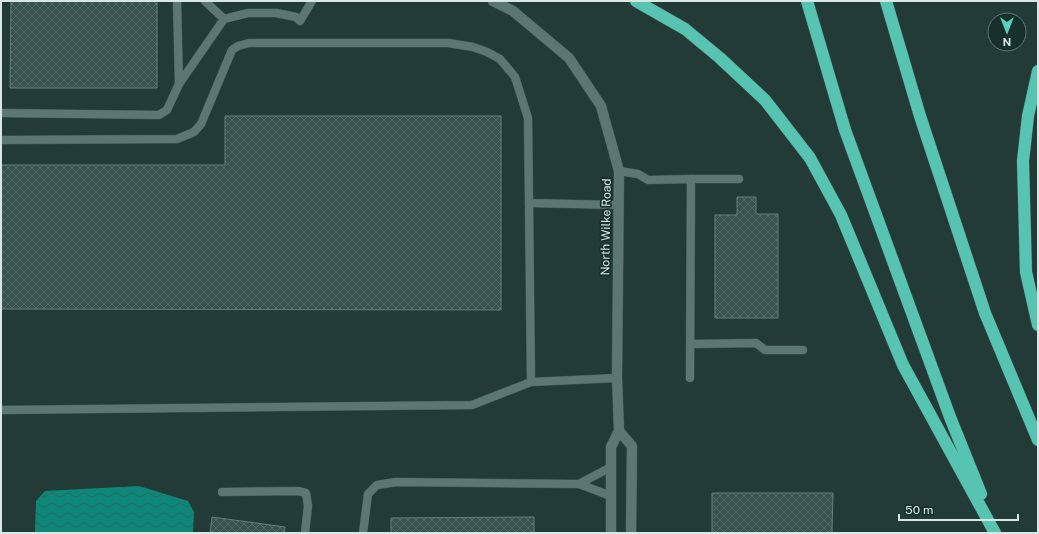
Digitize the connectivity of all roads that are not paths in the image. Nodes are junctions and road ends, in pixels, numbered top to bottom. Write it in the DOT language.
graph roads {
  1 [pos="177,1"];
  2 [pos="205,1"];
  3 [pos="312,1"];
  4 [pos="493,1"];
  5 [pos="636,1"];
  6 [pos="807,1"];
  7 [pos="886,1"];
  8 [pos="224,19"];
  9 [pos="1038,71"];
  10 [pos="179,84"];
  11 [pos="1,113"];
  12 [pos="1,140"];
  13 [pos="619,171"];
  14 [pos="691,179"];
  15 [pos="739,179"];
  16 [pos="529,203"];
  17 [pos="619,204"];
  18 [pos="1038,325"];
  19 [pos="691,344"];
  20 [pos="803,350"];
  21 [pos="617,378"];
  22 [pos="690,378"];
  23 [pos="531,382"];
  24 [pos="1,410"];
  25 [pos="619,431"];
  26 [pos="1038,440"];
  27 [pos="611,467"];
  28 [pos="579,484"];
  29 [pos="222,492"];
  30 [pos="611,496"];
  31 [pos="305,533"];
  32 [pos="363,533"];
  33 [pos="611,533"];
  34 [pos="631,533"];
  35 [pos="996,533"];
  1 -- 10 [label="lane"];
  2 -- 8 [label="lane"];
  3 -- 8 [label="lane"];
  4 -- 13 [label="street, North Wilke Road"];
  5 -- 35 [label="highway"];
  6 -- 35 [label="highway"];
  7 -- 26 [label="highway"];
  8 -- 10 [label="lane"];
  9 -- 18 [label="highway"];
  10 -- 11 [label="lane"];
  12 -- 16 [label="lane"];
  13 -- 14 [label="lane"];
  13 -- 17 [label="street, North Wilke Road"];
  14 -- 15 [label="lane"];
  14 -- 19 [label="lane"];
  16 -- 17 [label="lane"];
  16 -- 23 [label="lane"];
  17 -- 21 [label="street, North Wilke Road"];
  19 -- 20 [label="lane"];
  19 -- 22 [label="lane"];
  21 -- 23 [label="lane"];
  21 -- 25 [label="street, North Wilke Road"];
  23 -- 24 [label="lane"];
  25 -- 27 [label="street, North Wilke Road"];
  25 -- 34 [label="street"];
  27 -- 28 [label="lane"];
  27 -- 30 [label="street, North Wilke Road"];
  28 -- 30 [label="lane"];
  28 -- 32 [label="lane"];
  29 -- 31 [label="lane"];
  30 -- 33 [label="street, North Wilke Road"];
}
